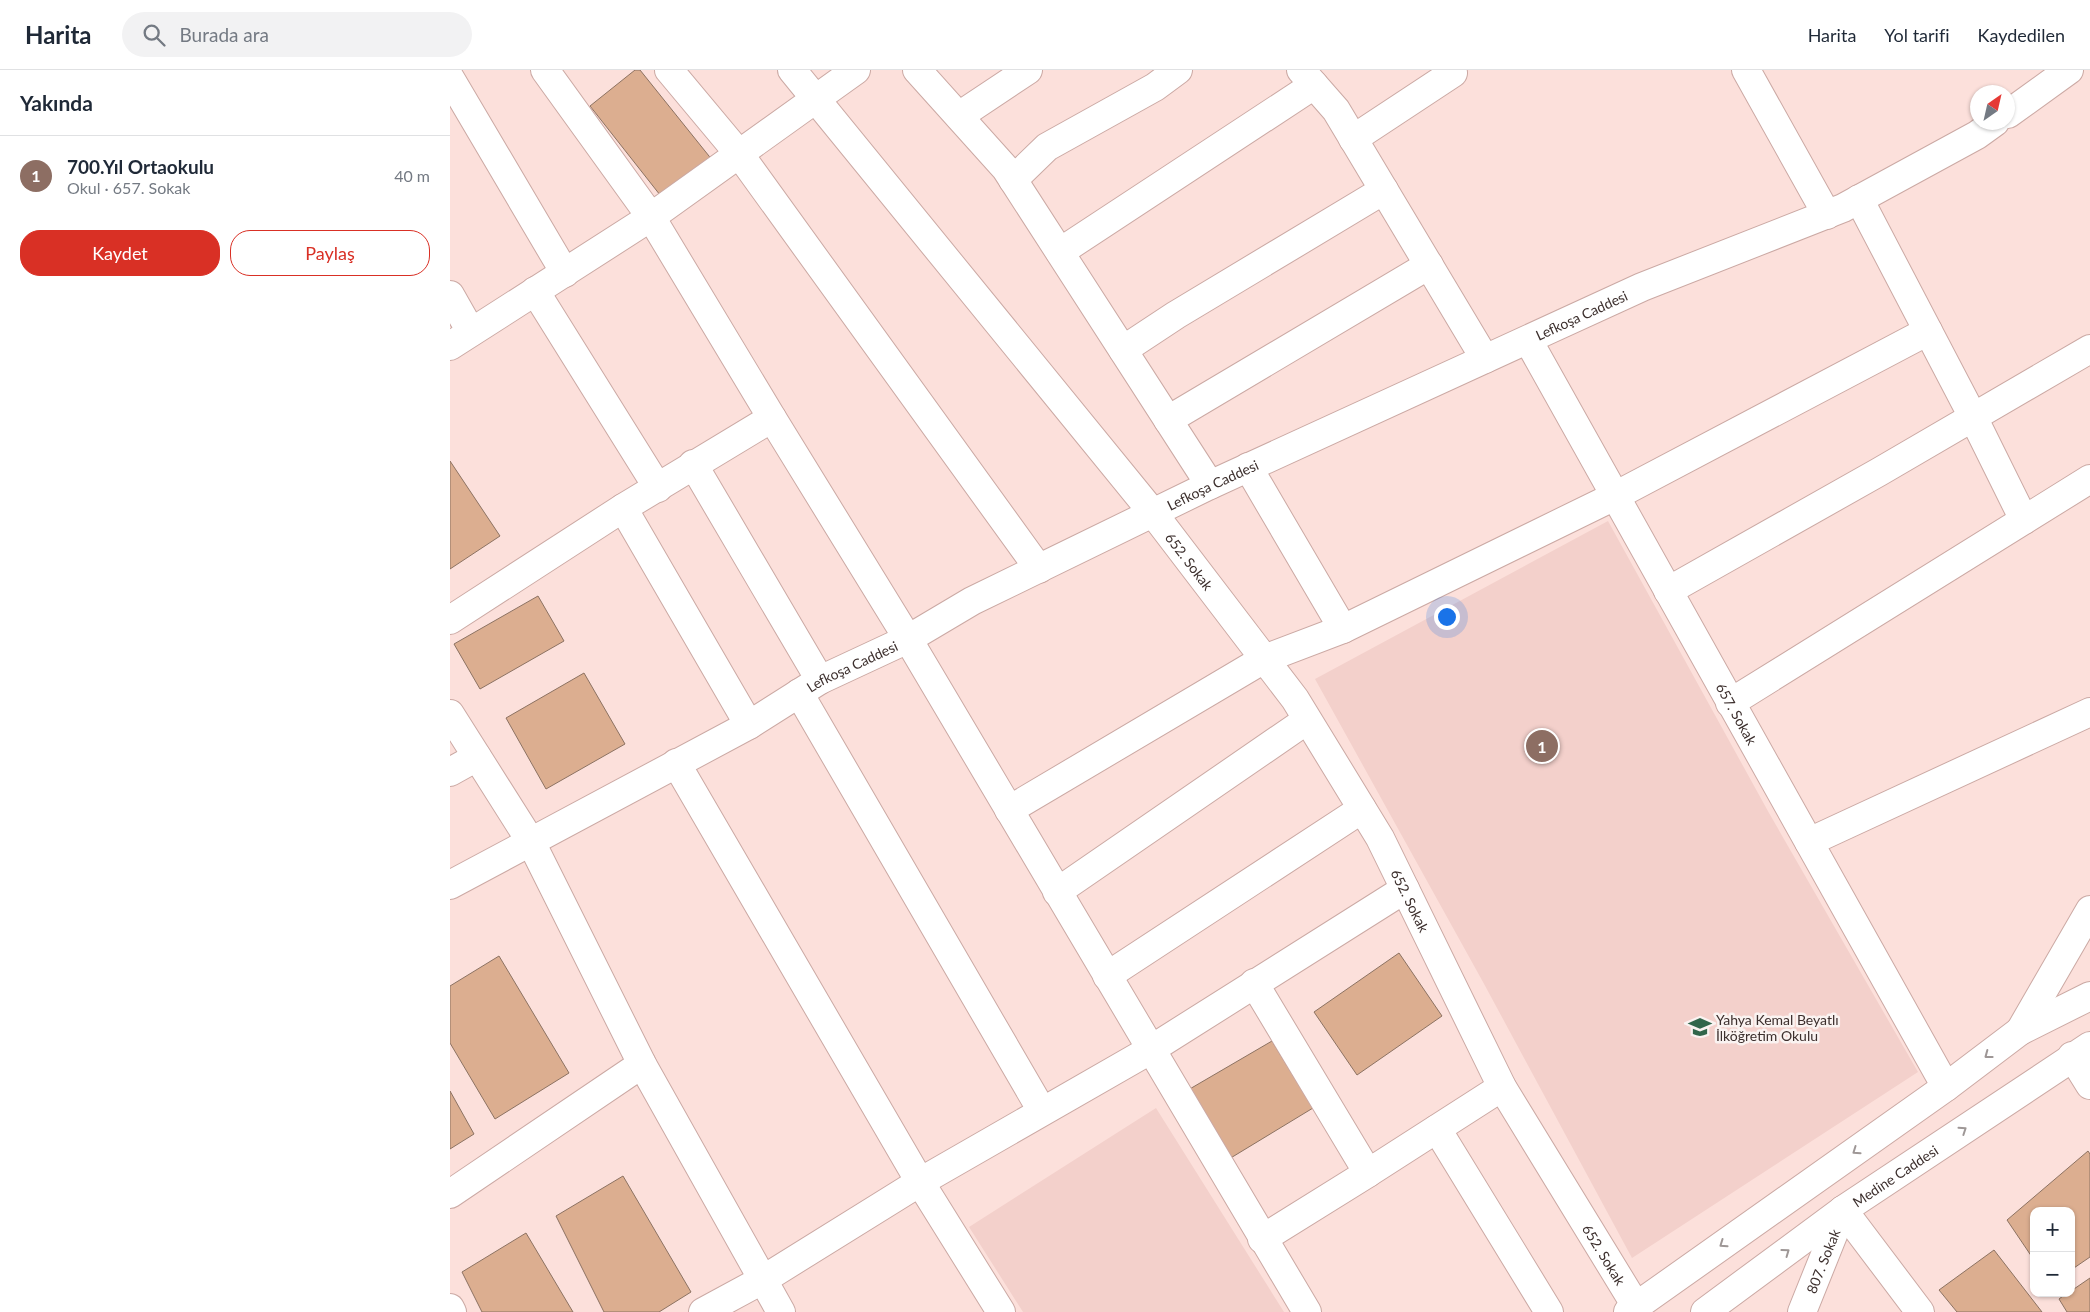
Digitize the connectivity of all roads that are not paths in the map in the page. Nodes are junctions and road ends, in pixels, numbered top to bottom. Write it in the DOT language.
graph roads {
  1 [pos="545,70"];
  2 [pos="669,70"];
  3 [pos="792,70"];
  4 [pos="856,70"];
  5 [pos="917,70"];
  6 [pos="1028,70"];
  7 [pos="1178,70"];
  8 [pos="1746,70"];
  9 [pos="2069,70"];
  10 [pos="1454,71"];
  11 [pos="1307,77"];
  12 [pos="450,78"];
  13 [pos="816,99"];
  14 [pos="2015,109"];
  15 [pos="959,116"];
  16 [pos="1984,130"];
  17 [pos="1354,140"];
  18 [pos="740,155"];
  19 [pos="1013,180"];
  20 [pos="1384,190"];
  21 [pos="1859,199"];
  22 [pos="1827,215"];
  23 [pos="651,217"];
  24 [pos="1060,252"];
  25 [pos="1429,265"];
  26 [pos="566,273"];
  27 [pos="534,291"];
  28 [pos="450,294"];
  29 [pos="1928,331"];
  30 [pos="461,339"];
  31 [pos="1528,340"];
  32 [pos="2090,349"];
  33 [pos="1123,350"];
  34 [pos="1485,359"];
  35 [pos="1973,417"];
  36 [pos="772,418"];
  37 [pos="1168,420"];
  38 [pos="693,464"];
  39 [pos="1248,468"];
  40 [pos="2090,479"];
  41 [pos="1210,485"];
  42 [pos="658,488"];
  43 [pos="1615,496"];
  44 [pos="624,508"];
  45 [pos="1152,513"];
  46 [pos="2024,520"];
  47 [pos="1039,569"];
  48 [pos="1668,591"];
  49 [pos="450,620"];
  50 [pos="1343,629"];
  51 [pos="908,639"];
  52 [pos="1264,659"];
  53 [pos="809,686"];
  54 [pos="1730,703"];
  55 [pos="2090,712"];
  56 [pos="450,714"];
  57 [pos="1307,720"];
  58 [pos="749,725"];
  59 [pos="476,758"];
  60 [pos="676,763"];
  61 [pos="450,772"];
  62 [pos="1362,809"];
  63 [pos="1009,810"];
  64 [pos="531,842"];
  65 [pos="1809,842"];
  66 [pos="450,885"];
  67 [pos="1405,889"];
  68 [pos="1057,892"];
  69 [pos="2090,910"];
  70 [pos="1107,976"];
  71 [pos="1254,983"];
  72 [pos="2090,996"];
  73 [pos="2020,1031"];
  74 [pos="1150,1050"];
  75 [pos="2081,1051"];
  76 [pos="642,1064"];
  77 [pos="2090,1085"];
  78 [pos="1502,1087"];
  79 [pos="1946,1087"];
  80 [pos="1042,1111"];
  81 [pos="1437,1129"];
  82 [pos="1368,1174"];
  83 [pos="920,1182"];
  84 [pos="450,1194"];
  85 [pos="1843,1210"];
  86 [pos="1262,1238"];
  87 [pos="764,1279"];
  88 [pos="450,1308"];
  89 [pos="1632,1309"];
  90 [pos="452,1312"];
  91 [pos="703,1312"];
  92 [pos="781,1312"];
  93 [pos="1001,1312"];
  94 [pos="1307,1312"];
  95 [pos="1549,1312"];
  96 [pos="1705,1312"];
  97 [pos="1802,1312"];
  98 [pos="1920,1312"];
  1 -- 23 [label="street"];
  2 -- 18 [label="street"];
  3 -- 13 [label="street, 652. Sokak"];
  4 -- 13 [label="street"];
  5 -- 15 [label="street"];
  6 -- 15 [label="street"];
  7 -- 19 [label="street"];
  8 -- 22 [label="street"];
  9 -- 14 [label="street"];
  10 -- 17 [label="street"];
  11 -- 17 [label="street"];
  11 -- 24 [label="street"];
  12 -- 26 [label="street"];
  13 -- 18 [label="street"];
  13 -- 45 [label="street, 652. Sokak"];
  15 -- 19 [label="street"];
  16 -- 21 [label="street, Lefkoşa Caddesi"];
  17 -- 20 [label="street"];
  18 -- 23 [label="street"];
  18 -- 47 [label="street"];
  19 -- 24 [label="street"];
  20 -- 25 [label="street"];
  20 -- 33 [label="street"];
  21 -- 22 [label="street, Lefkoşa Caddesi"];
  21 -- 29 [label="street"];
  22 -- 31 [label="street, Lefkoşa Caddesi"];
  23 -- 26 [label="street"];
  23 -- 36 [label="street"];
  24 -- 33 [label="street"];
  25 -- 34 [label="street"];
  25 -- 37 [label="street"];
  26 -- 27 [label="street"];
  27 -- 30 [label="street"];
  27 -- 42 [label="street"];
  28 -- 30 [label="street"];
  29 -- 35 [label="street"];
  29 -- 43 [label="street"];
  31 -- 34 [label="street, Lefkoşa Caddesi"];
  31 -- 43 [label="street, 657. Sokak"];
  32 -- 35 [label="street"];
  33 -- 37 [label="street"];
  34 -- 39 [label="street, Lefkoşa Caddesi"];
  35 -- 46 [label="street"];
  35 -- 48 [label="street"];
  36 -- 38 [label="street"];
  36 -- 51 [label="street"];
  37 -- 41 [label="street"];
  38 -- 42 [label="street"];
  38 -- 53 [label="street"];
  39 -- 41 [label="street, Lefkoşa Caddesi"];
  39 -- 50 [label="street"];
  40 -- 46 [label="street"];
  41 -- 45 [label="street, Lefkoşa Caddesi"];
  42 -- 44 [label="street"];
  43 -- 48 [label="street, 657. Sokak"];
  43 -- 50 [label="street"];
  44 -- 49 [label="street"];
  44 -- 58 [label="street"];
  45 -- 47 [label="street, Lefkoşa Caddesi"];
  45 -- 52 [label="street, 652. Sokak"];
  46 -- 54 [label="street"];
  47 -- 51 [label="street, Lefkoşa Caddesi"];
  48 -- 54 [label="street, 657. Sokak"];
  50 -- 52 [label="street"];
  51 -- 53 [label="street, Lefkoşa Caddesi"];
  51 -- 63 [label="street"];
  52 -- 57 [label="street, 652. Sokak"];
  52 -- 63 [label="street"];
  53 -- 58 [label="street, Lefkoşa Caddesi"];
  53 -- 80 [label="street"];
  54 -- 65 [label="street, 657. Sokak"];
  55 -- 65 [label="street"];
  56 -- 59 [label="street"];
  57 -- 62 [label="street, 652. Sokak"];
  57 -- 68 [label="street"];
  58 -- 60 [label="street, Lefkoşa Caddesi"];
  59 -- 61 [label="street"];
  59 -- 64 [label="street"];
  60 -- 64 [label="street, Lefkoşa Caddesi"];
  60 -- 83 [label="street"];
  62 -- 67 [label="street, 652. Sokak"];
  62 -- 70 [label="street"];
  63 -- 68 [label="street"];
  64 -- 66 [label="street, Lefkoşa Caddesi"];
  64 -- 76 [label="street"];
  65 -- 79 [label="street, 657. Sokak"];
  67 -- 71 [label="street"];
  67 -- 78 [label="street, 652. Sokak"];
  68 -- 70 [label="street"];
  69 -- 73 [label="street"];
  70 -- 74 [label="street"];
  71 -- 74 [label="street"];
  71 -- 82 [label="street"];
  72 -- 73 [label="street"];
  73 -- 79 [label="street, one-way"];
  74 -- 80 [label="street"];
  74 -- 86 [label="street"];
  75 -- 77 [label="street"];
  85 -- 75 [label="street, Medine Caddesi, one-way"];
  76 -- 84 [label="street"];
  76 -- 87 [label="street"];
  78 -- 81 [label="street"];
  78 -- 89 [label="street, 652. Sokak"];
  79 -- 89 [label="street, one-way"];
  80 -- 83 [label="street"];
  81 -- 82 [label="street"];
  81 -- 95 [label="street"];
  82 -- 86 [label="street"];
  83 -- 87 [label="street"];
  83 -- 93 [label="street"];
  96 -- 85 [label="street, Medine Caddesi, one-way"];
  85 -- 97 [label="street, 807. Sokak"];
  85 -- 98 [label="street"];
  86 -- 94 [label="street"];
  87 -- 91 [label="street"];
  87 -- 92 [label="street"];
  88 -- 90 [label="street"];
}
